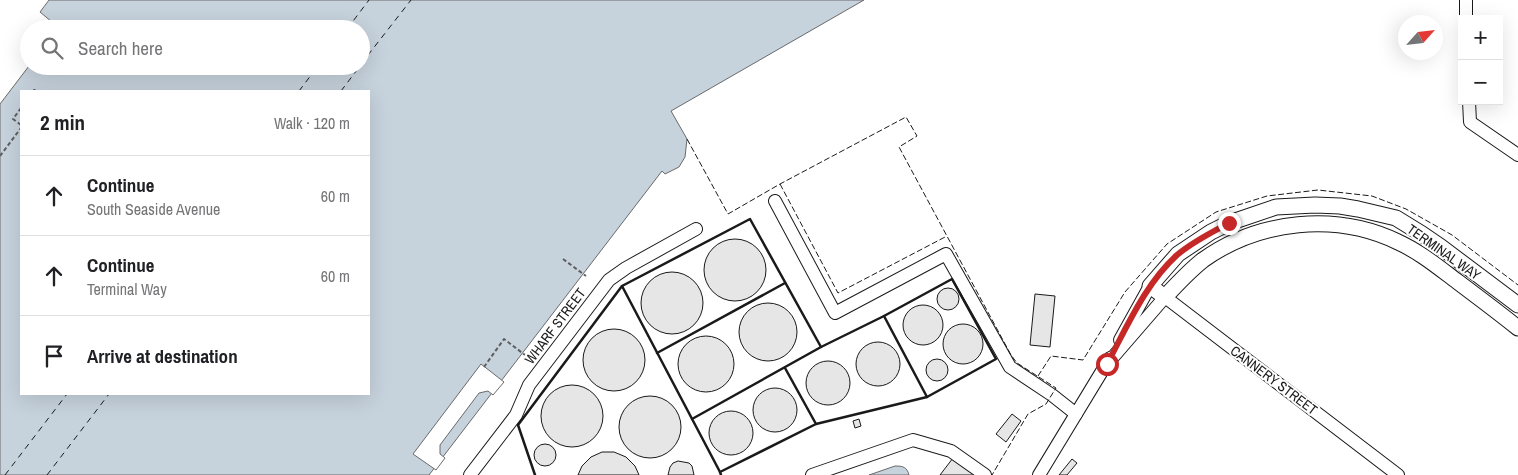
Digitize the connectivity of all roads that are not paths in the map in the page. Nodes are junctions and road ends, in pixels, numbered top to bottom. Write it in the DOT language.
graph roads {
  1 [pos="1466,0"];
  2 [pos="1466,15"];
  3 [pos="1469,105"];
  4 [pos="1518,155"];
  5 [pos="775,202"];
  6 [pos="696,229"];
  7 [pos="1150,286"];
  8 [pos="1165,296"];
  9 [pos="1518,305"];
  10 [pos="1518,328"];
  11 [pos="1107,364"];
  12 [pos="1076,414"];
  13 [pos="470,475"];
  14 [pos="812,475"];
  15 [pos="985,475"];
  16 [pos="1039,475"];
  17 [pos="1398,475"];
  1 -- 2 [label="street"];
  3 -- 4 [label="street"];
  5 -- 12 [label="street"];
  6 -- 13 [label="street, WHARF STREET"];
  7 -- 8 [label="main road, CANNERY STREET"];
  7 -- 9 [label="main road, TERMINAL WAY"];
  7 -- 11 [label="street"];
  8 -- 10 [label="main road, TERMINAL WAY"];
  8 -- 11 [label="street"];
  8 -- 17 [label="street, CANNERY STREET"];
  11 -- 12 [label="street"];
  12 -- 16 [label="street"];
  14 -- 15 [label="street"];
}
